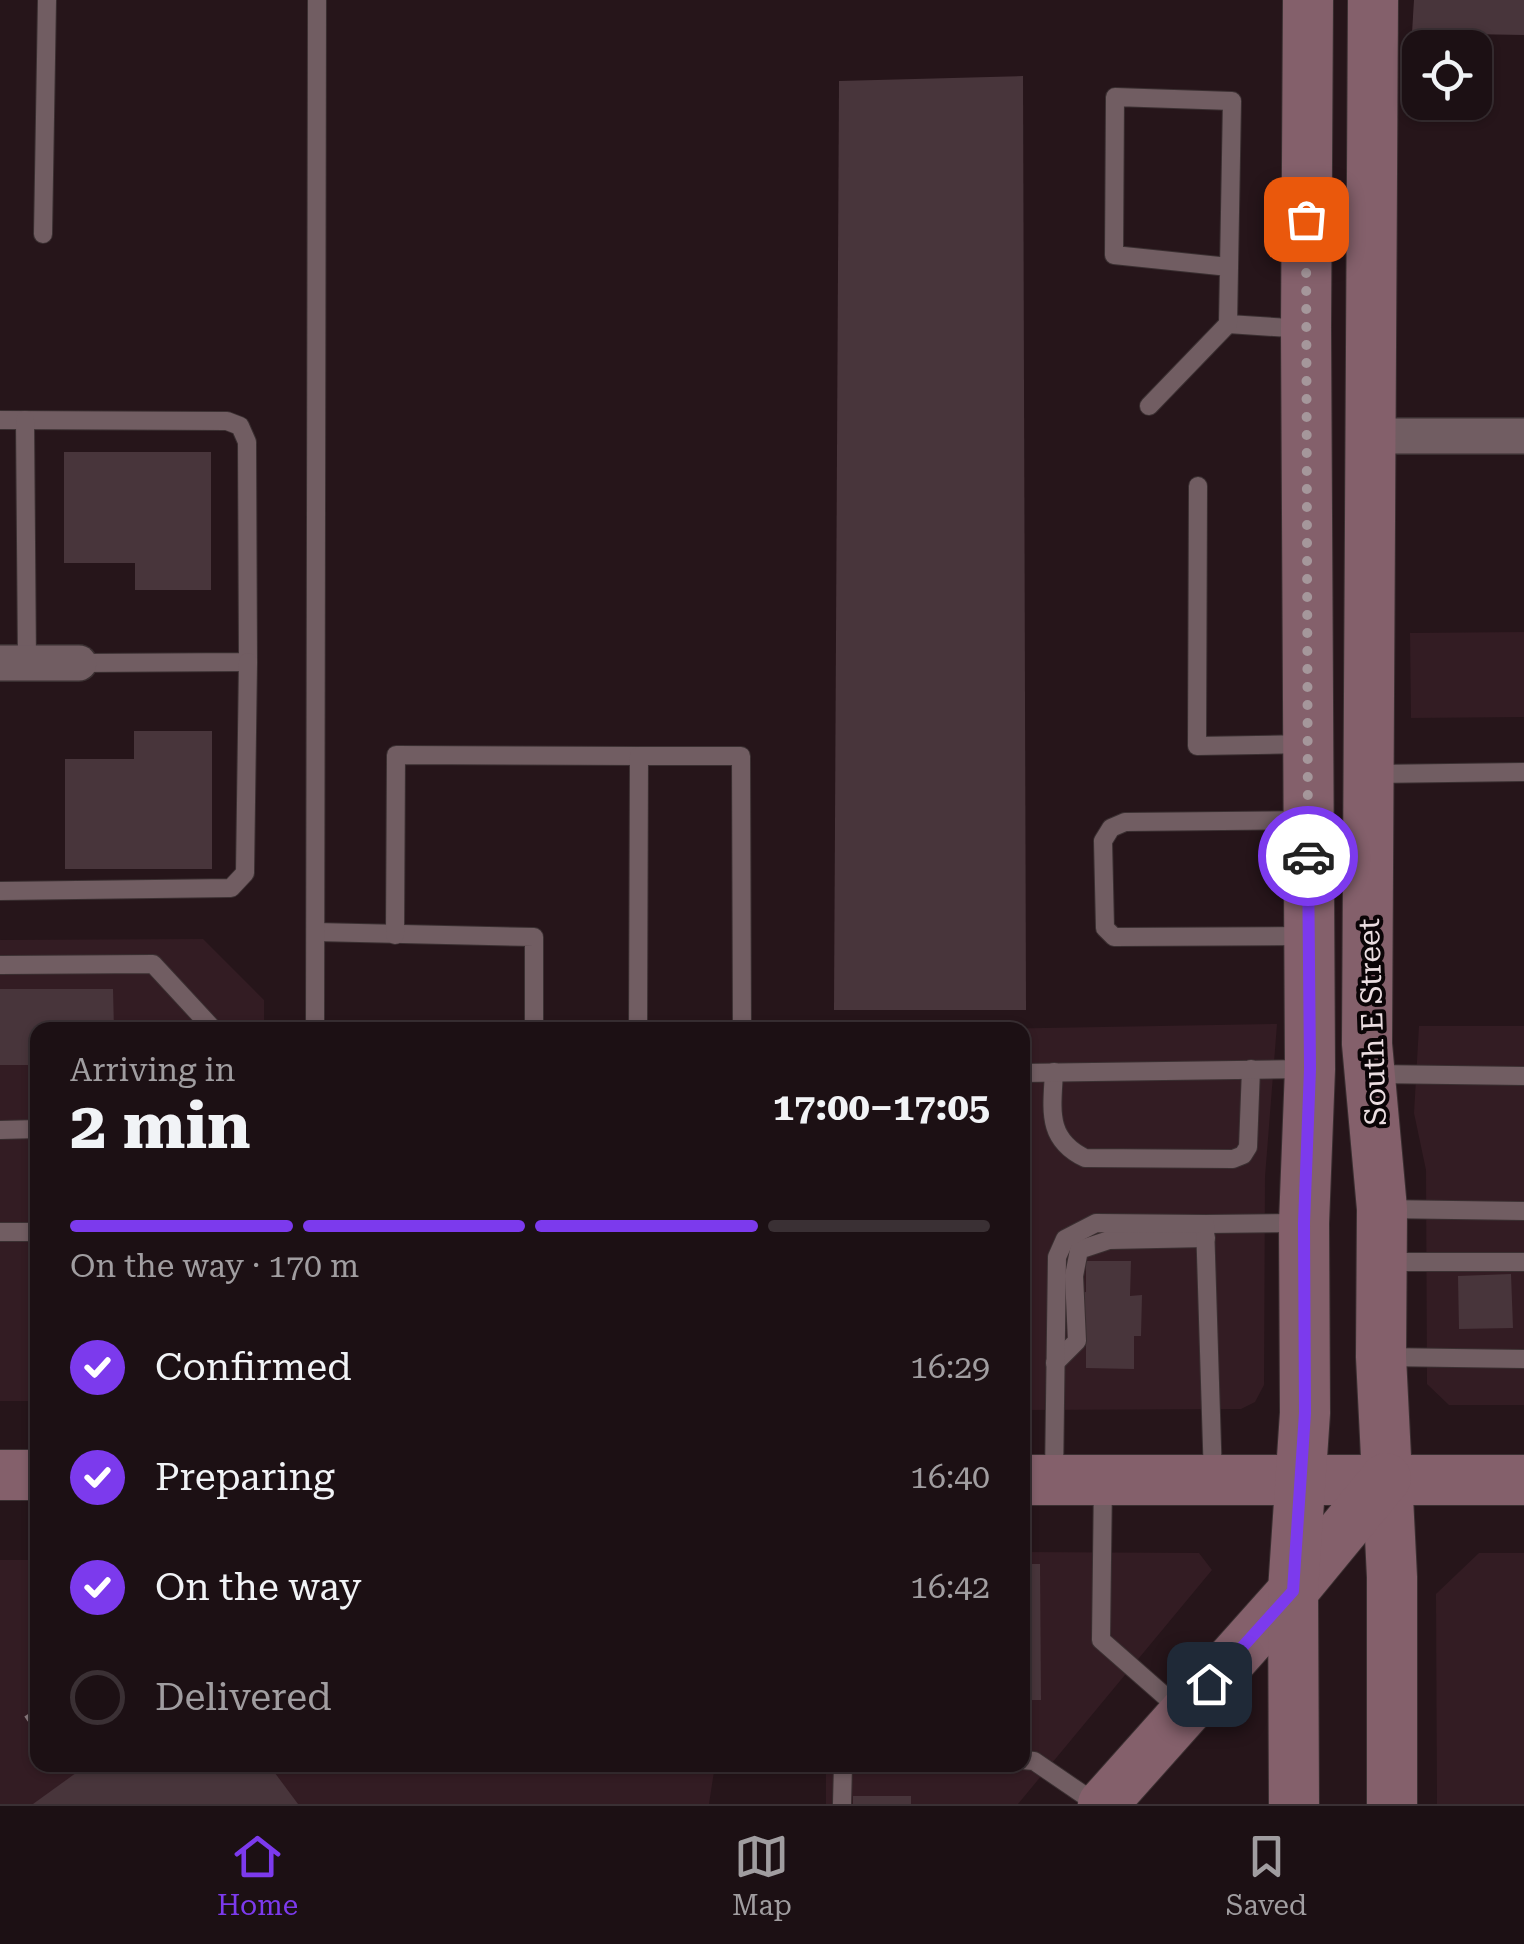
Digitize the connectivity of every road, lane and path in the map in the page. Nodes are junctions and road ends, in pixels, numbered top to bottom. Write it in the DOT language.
graph roads {
  1 [pos="46,0"];
  2 [pos="317,0"];
  3 [pos="1308,0"];
  4 [pos="1373,0"];
  5 [pos="44,234"];
  6 [pos="1229,267"];
  7 [pos="1228,324"];
  8 [pos="1306,329"];
  9 [pos="1149,406"];
  10 [pos="0,420"];
  11 [pos="25,420"];
  12 [pos="1371,436"];
  13 [pos="1524,436"];
  14 [pos="1198,486"];
  15 [pos="80,662"];
  16 [pos="248,662"];
  17 [pos="14,663"];
  18 [pos="1308,744"];
  19 [pos="639,756"];
  20 [pos="1524,772"];
  21 [pos="1368,774"];
  22 [pos="1308,820"];
  23 [pos="0,891"];
  24 [pos="316,932"];
  25 [pos="395,934"];
  26 [pos="1308,936"];
  27 [pos="0,965"];
  28 [pos="207,1022"];
  29 [pos="315,1022"];
  30 [pos="534,1022"];
  31 [pos="638,1022"];
  32 [pos="742,1022"];
  33 [pos="1251,1069"];
  34 [pos="1310,1069"];
  35 [pos="1030,1072"];
  36 [pos="1054,1072"];
  37 [pos="1370,1074"];
  38 [pos="1524,1076"];
  39 [pos="30,1129"];
  40 [pos="0,1130"];
  41 [pos="1382,1209"];
  42 [pos="1524,1211"];
  43 [pos="1304,1223"];
  44 [pos="0,1232"];
  45 [pos="30,1232"];
  46 [pos="1206,1238"];
  47 [pos="1382,1262"];
  48 [pos="1524,1262"];
  49 [pos="1381,1358"];
  50 [pos="1524,1359"];
  51 [pos="0,1475"];
  52 [pos="30,1475"];
  53 [pos="1302,1478"];
  54 [pos="1386,1478"];
  55 [pos="1214,1479"];
  56 [pos="1038,1480"];
  57 [pos="1103,1480"];
  58 [pos="1524,1480"];
  59 [pos="1293,1591"];
  60 [pos="1183,1712"];
  61 [pos="30,1716"];
  62 [pos="26,1719"];
  63 [pos="1030,1761"];
  64 [pos="843,1772"];
  65 [pos="842,1804"];
  66 [pos="1100,1804"];
  67 [pos="1294,1804"];
  68 [pos="1392,1804"];
  1 -- 5 [label="lane"];
  2 -- 24 [label="lane"];
  3 -- 8 [label="main road, South E Street"];
  4 -- 12 [label="main road, South E Street"];
  6 -- 6 [label="lane"];
  6 -- 7 [label="lane"];
  7 -- 8 [label="lane"];
  7 -- 9 [label="lane"];
  8 -- 18 [label="main road, South E Street"];
  10 -- 11 [label="lane"];
  11 -- 16 [label="lane"];
  11 -- 17 [label="lane"];
  12 -- 13 [label="street"];
  12 -- 21 [label="main road, South E Street"];
  14 -- 18 [label="lane"];
  15 -- 16 [label="lane"];
  15 -- 17 [label="street"];
  16 -- 23 [label="lane"];
  18 -- 22 [label="main road, South E Street"];
  19 -- 25 [label="lane"];
  19 -- 31 [label="lane"];
  19 -- 32 [label="lane"];
  20 -- 21 [label="lane"];
  21 -- 37 [label="main road, South E Street"];
  22 -- 26 [label="main road, South E Street"];
  22 -- 26 [label="lane"];
  24 -- 25 [label="lane"];
  24 -- 29 [label="lane"];
  25 -- 30 [label="lane"];
  26 -- 34 [label="main road, South E Street"];
  27 -- 28 [label="lane"];
  33 -- 34 [label="lane"];
  33 -- 36 [label="lane"];
  33 -- 36 [label="lane"];
  34 -- 43 [label="main road, South E Street"];
  35 -- 36 [label="lane"];
  37 -- 38 [label="lane"];
  37 -- 41 [label="main road, South E Street"];
  39 -- 40 [label="lane"];
  41 -- 42 [label="lane"];
  41 -- 47 [label="main road, South E Street"];
  43 -- 46 [label="lane"];
  43 -- 53 [label="main road, South E Street"];
  44 -- 45 [label="lane"];
  46 -- 55 [label="lane"];
  46 -- 56 [label="lane"];
  47 -- 48 [label="lane"];
  47 -- 49 [label="main road, South E Street"];
  49 -- 50 [label="lane"];
  49 -- 54 [label="main road, South E Street"];
  51 -- 52 [label="main road"];
  53 -- 54 [label="main road"];
  53 -- 55 [label="main road"];
  53 -- 59 [label="main road, South E Street"];
  54 -- 58 [label="main road"];
  54 -- 59 [label="main road"];
  54 -- 68 [label="main road, South E Street"];
  55 -- 57 [label="main road"];
  56 -- 57 [label="main road"];
  57 -- 60 [label="lane"];
  59 -- 60 [label="main road"];
  59 -- 67 [label="main road, South E Street"];
  60 -- 66 [label="main road"];
  61 -- 62 [label="path"];
  63 -- 66 [label="lane"];
  64 -- 65 [label="lane"];
}
